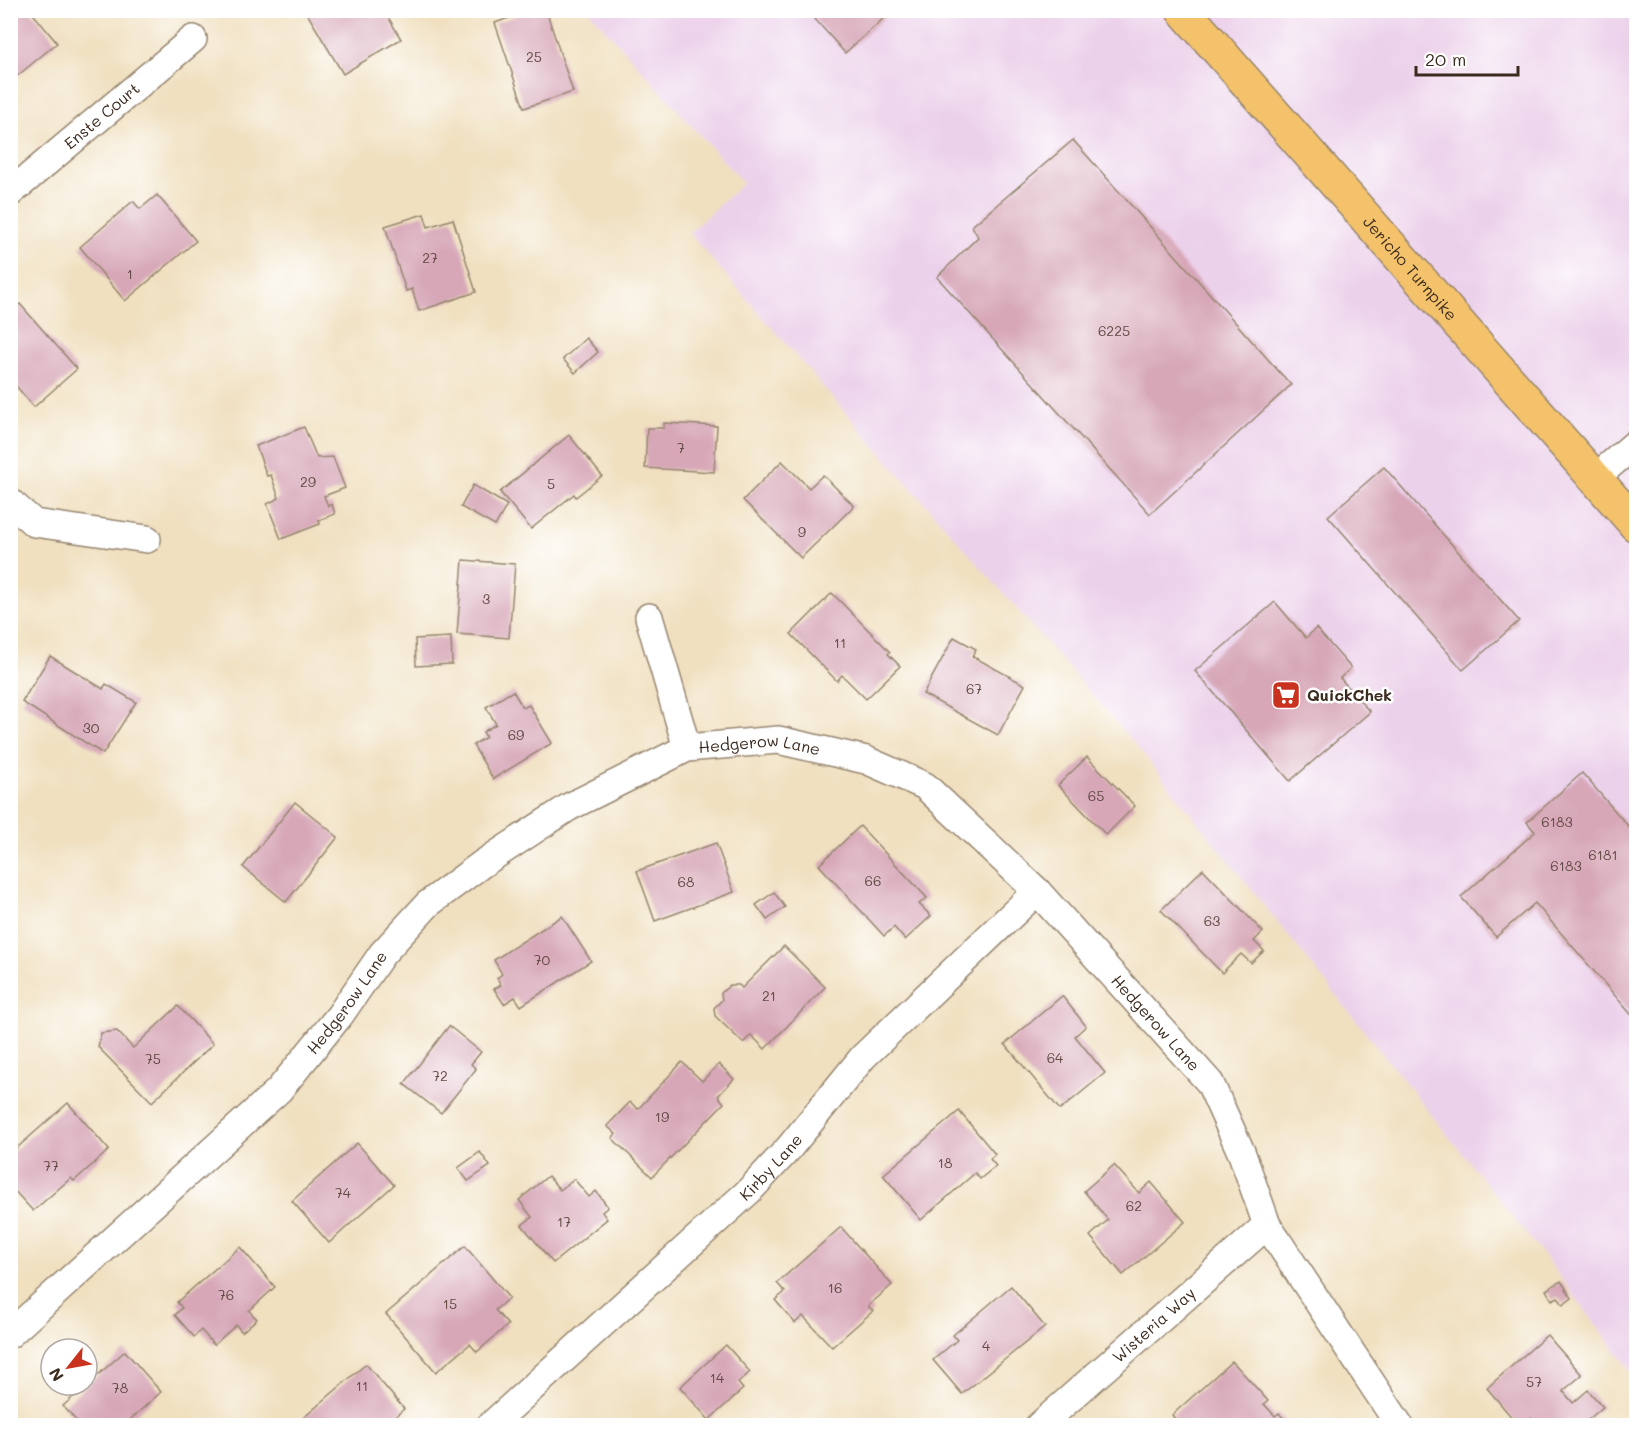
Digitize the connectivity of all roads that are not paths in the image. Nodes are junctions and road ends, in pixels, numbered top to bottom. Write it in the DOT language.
graph roads {
  1 [pos="1183,10"];
  2 [pos="193,39"];
  3 [pos="10,193"];
  4 [pos="1636,444"];
  5 [pos="1595,478"];
  6 [pos="10,502"];
  7 [pos="1636,525"];
  8 [pos="147,539"];
  9 [pos="649,617"];
  10 [pos="687,748"];
  11 [pos="1037,891"];
  12 [pos="1267,1225"];
  13 [pos="10,1334"];
  14 [pos="490,1425"];
  15 [pos="1039,1425"];
  16 [pos="1400,1425"];
  1 -- 5 [label="main road, Jericho Turnpike"];
  2 -- 3 [label="street, Enste Court"];
  4 -- 5 [label="street"];
  5 -- 7 [label="main road, Jericho Turnpike"];
  6 -- 8 [label="street"];
  9 -- 10 [label="street"];
  10 -- 11 [label="street, Hedgerow Lane"];
  10 -- 13 [label="street, Hedgerow Lane"];
  11 -- 12 [label="street, Hedgerow Lane"];
  11 -- 14 [label="street, Kirby Lane"];
  12 -- 15 [label="street, Wisteria Way"];
  12 -- 16 [label="street, Hedgerow Lane"];
}
